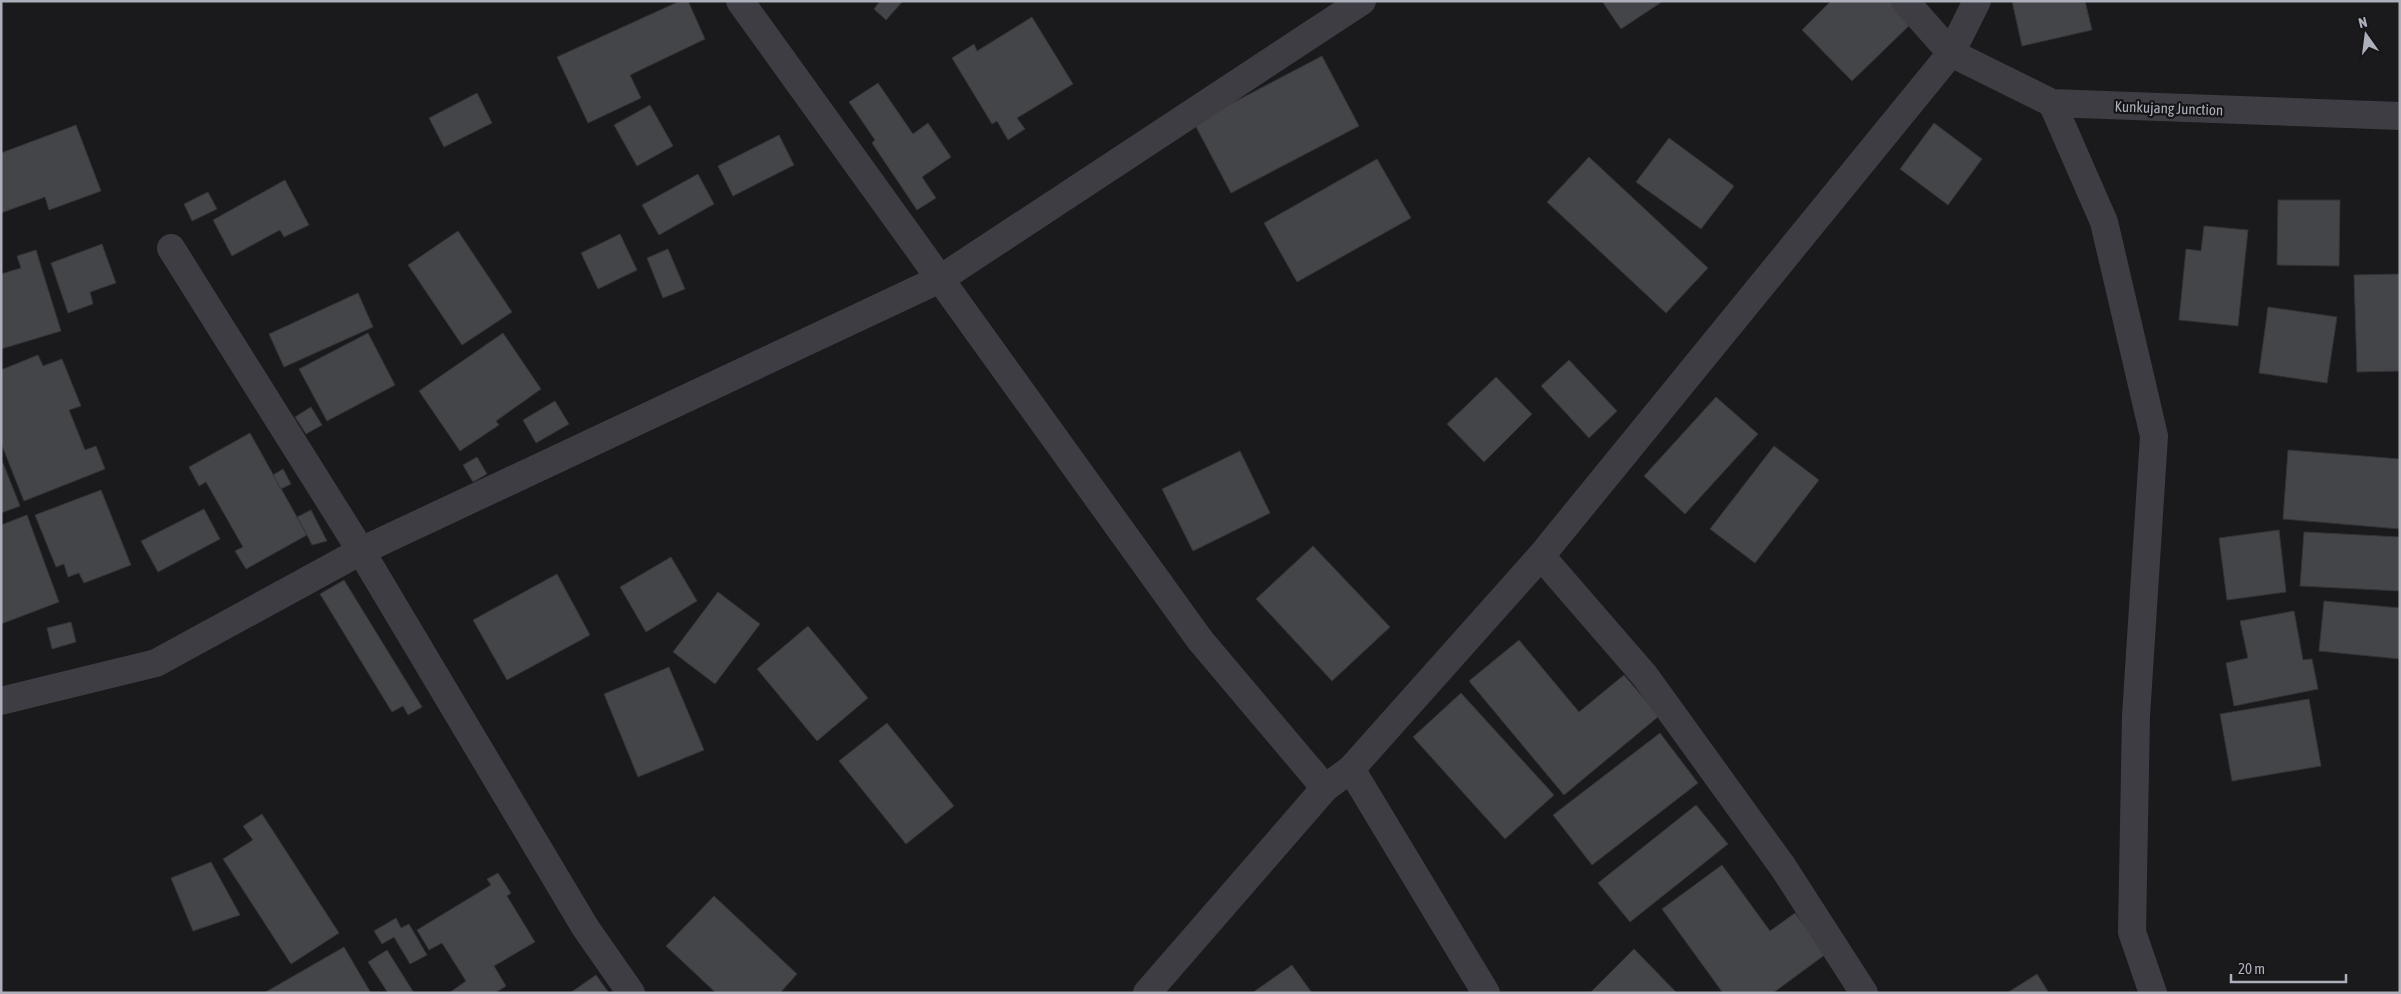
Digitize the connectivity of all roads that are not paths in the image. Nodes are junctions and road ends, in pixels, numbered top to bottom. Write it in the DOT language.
graph roads {
  1 [pos="740,1"];
  2 [pos="1362,1"];
  3 [pos="1905,1"];
  4 [pos="1977,1"];
  5 [pos="1951,53"];
  6 [pos="2052,103"];
  7 [pos="2400,116"];
  8 [pos="172,248"];
  9 [pos="940,279"];
  10 [pos="361,551"];
  11 [pos="1541,556"];
  12 [pos="1,701"];
  13 [pos="1350,769"];
  14 [pos="1325,788"];
  15 [pos="631,993"];
  16 [pos="1147,993"];
  17 [pos="1486,993"];
  18 [pos="1864,993"];
  19 [pos="2153,993"];
  1 -- 9 [label="street"];
  2 -- 9 [label="street"];
  3 -- 5 [label="street"];
  4 -- 5 [label="street"];
  5 -- 6 [label="street, Kunkujang Junction"];
  5 -- 11 [label="street"];
  6 -- 7 [label="street, Kunkujang Junction"];
  6 -- 19 [label="street"];
  8 -- 10 [label="street"];
  9 -- 10 [label="street"];
  9 -- 14 [label="street"];
  10 -- 12 [label="street"];
  10 -- 15 [label="street"];
  11 -- 13 [label="street"];
  11 -- 18 [label="street"];
  13 -- 14 [label="street"];
  13 -- 17 [label="street"];
  14 -- 16 [label="street"];
}
